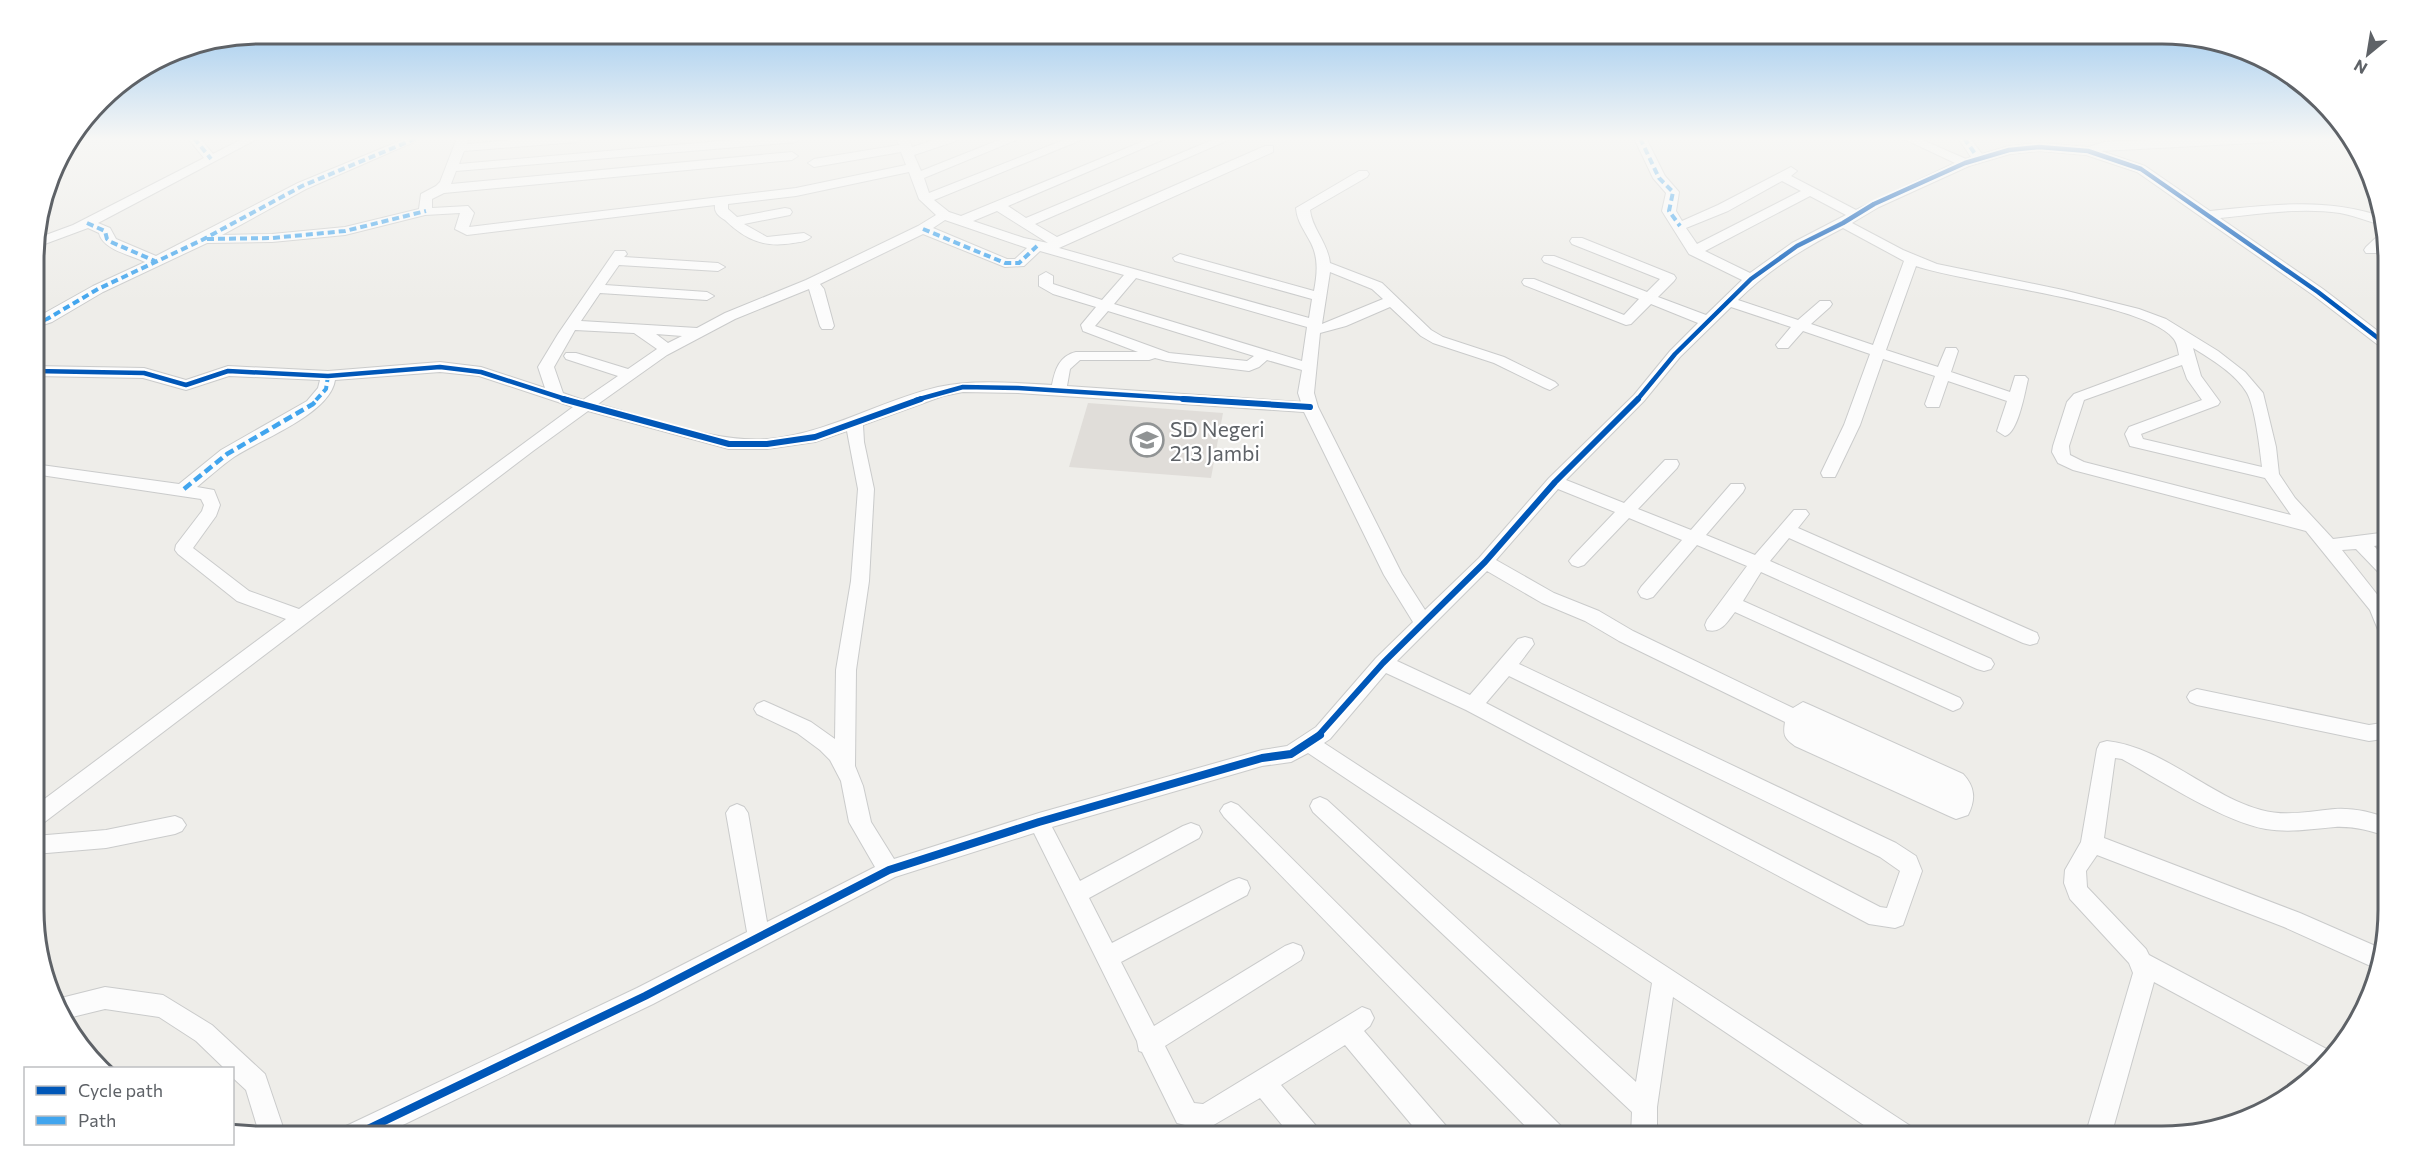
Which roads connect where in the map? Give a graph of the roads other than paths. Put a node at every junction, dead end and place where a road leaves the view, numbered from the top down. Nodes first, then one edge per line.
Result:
1 (146, 193) edge
2 (290, 193) edge
3 (434, 193) edge
4 (791, 193) edge
5 (922, 193) edge
6 (941, 193) edge
7 (1030, 193) edge
8 (1097, 193) edge
9 (1170, 193) edge
10 (1330, 193) edge
11 (1673, 193) edge
12 (1808, 193) edge
13 (1810, 193) edge
14 (1899, 193) edge
15 (2176, 193) edge
16 (1749, 194) joint
17 (925, 199) junction
18 (722, 200) junction
19 (998, 206) junction
20 (1778, 208) junction
21 (426, 212) junction
22 (785, 212) dead end
23 (944, 215) junction
24 (1856, 215) junction
25 (2210, 215) junction
26 (2374, 218) edge
27 (961, 221) junction
28 (734, 222) junction
29 (87, 223) junction
30 (1025, 223) junction
31 (1843, 223) junction
32 (1680, 226) junction
33 (923, 229) junction
34 (804, 237) dead end
35 (44, 240) edge
36 (202, 240) junction
37 (1577, 241) dead end
38 (2378, 244) edge
39 (1048, 246) junction
40 (2371, 250) dead end
41 (1694, 251) junction
42 (1180, 258) dead end
43 (1549, 259) dead end
44 (1911, 260) junction
45 (155, 261) junction
46 (1323, 265) junction
47 (718, 267) dead end
48 (1133, 273) junction
49 (1230, 273) junction
50 (1046, 276) dead end
51 (1751, 279) junction
52 (1529, 282) dead end
53 (811, 283) junction
54 (596, 289) junction
55 (707, 296) dead end
56 (1211, 296) junction
57 (1320, 297) junction
58 (1648, 298) junction
59 (1393, 300) junction
60 (1728, 301) junction
61 (1825, 304) dead end
62 (1105, 305) junction
63 (44, 320) edge
64 (1707, 321) junction
65 (572, 325) junction
66 (1801, 325) junction
67 (827, 326) dead end
68 (1316, 327) junction
69 (638, 329) junction
70 (700, 332) junction
71 (2178, 334) junction
72 (2378, 338) edge
73 (1784, 345) dead end
74 (668, 349) junction
75 (1952, 351) dead end
76 (1879, 352) junction
77 (1265, 354) junction
78 (571, 356) dead end
79 (1167, 357) junction
80 (2186, 358) junction
81 (1307, 367) junction
82 (44, 371) edge
83 (630, 375) junction
84 (1943, 375) junction
85 (328, 376) junction
86 (2020, 379) dead end
87 (1550, 385) dead end
88 (1059, 391) junction
89 (556, 396) junction
90 (2015, 401) junction
91 (1934, 404) dead end
92 (586, 405) junction
93 (1310, 408) junction
94 (855, 422) junction
95 (2005, 431) dead end
96 (1671, 464) dead end
97 (44, 470) edge
98 (1829, 473) dead end
99 (2271, 474) junction
100 (1555, 482) junction
101 (1737, 488) dead end
102 (183, 489) junction
103 (1626, 510) junction
104 (1800, 514) dead end
105 (2310, 526) junction
106 (1786, 530) junction
107 (1693, 537) junction
108 (2378, 539) edge
109 (2360, 542) junction
110 (2329, 546) junction
111 (1578, 561) dead end
112 (2378, 561) edge
113 (1485, 562) junction
114 (1758, 563) junction
115 (1647, 592) dead end
116 (1731, 603) junction
117 (2378, 607) edge
118 (301, 617) junction
119 (1424, 622) junction
120 (1714, 625) dead end
121 (2030, 638) dead end
122 (1525, 644) dead end
123 (1383, 663) junction
124 (1984, 664) dead end
125 (1506, 666) junction
126 (2197, 697) dead end
127 (1953, 703) dead end
128 (1473, 705) junction
129 (764, 709) dead end
130 (1796, 718) junction
131 (2378, 732) edge
132 (1309, 743) junction
133 (845, 766) junction
134 (1320, 806) dead end
135 (44, 811) edge
136 (1231, 811) dead end
137 (737, 813) dead end
138 (1039, 822) junction
139 (2378, 824) edge
140 (175, 825) dead end
141 (1191, 832) dead end
142 (2092, 843) junction
143 (44, 844) edge
144 (889, 870) junction
145 (1239, 888) dead end
146 (1074, 895) junction
147 (759, 939) junction
148 (1293, 952) dead end
149 (2373, 956) edge
150 (1107, 958) junction
151 (2142, 963) junction
152 (1664, 978) junction
153 (67, 1007) edge
154 (1148, 1043) junction
155 (2319, 1058) edge
156 (1263, 1083) junction
157 (1645, 1107) junction
158 (270, 1126) edge
159 (374, 1126) edge
160 (1300, 1126) edge
161 (1431, 1126) edge
162 (1543, 1126) edge
163 (1644, 1126) edge
164 (1888, 1126) edge
165 (2100, 1126) edge

1 - 29 street
2 - 36 street
3 - 21 street
4 - 18 street
5 - 17 street
6 - 17 street
7 - 19 street
8 - 30 street
9 - 39 street
10 - 46 street
11 - 32 street
12 - 20 street
13 - 24 street
14 - 24 street
15 - 25 street
16 - 20 street
16 - 32 street
17 - 23 street
18 - 21 street
18 - 28 street
19 - 27 street
19 - 30 street
20 - 41 street
21 - 36 street
22 - 28 street
23 - 27 street
23 - 33 street
24 - 31 street
25 - 26 street
25 - 72 street
27 - 39 street
28 - 34 street
29 - 35 street
29 - 45 street
30 - 39 street
31 - 44 street
31 - 51 street
32 - 41 street
33 - 39 street
33 - 53 street
36 - 45 street
37 - 58 street
38 - 40 street
39 - 48 street
41 - 51 street
42 - 49 street
43 - 58 street
44 - 71 street
44 - 76 street
45 - 63 street
46 - 57 street
46 - 59 street
47 - 54 street
48 - 56 street
48 - 62 street
49 - 56 street
49 - 57 street
50 - 62 street
51 - 60 street
52 - 58 street
53 - 67 street
53 - 70 street
54 - 55 street
54 - 65 street
56 - 68 street
57 - 68 street
58 - 64 street
59 - 68 street
59 - 87 street
60 - 64 street
60 - 66 street
61 - 66 street
62 - 77 street
62 - 79 street
64 - 100 street
65 - 69 street
65 - 89 street
66 - 73 street
66 - 76 street
68 - 81 street
69 - 70 street
69 - 74 street
70 - 74 street
71 - 80 street
71 - 99 street
74 - 83 street
75 - 84 street
76 - 84 street
76 - 98 street
77 - 79 street
77 - 81 street
78 - 83 street
79 - 88 street
80 - 99 street
80 - 105 street
81 - 93 street
82 - 85 street
83 - 92 street
84 - 90 street
84 - 91 street
85 - 89 street
85 - 102 street
86 - 90 street
88 - 93 street
88 - 94 street
89 - 92 street
90 - 95 street
92 - 94 street
92 - 118 street
93 - 119 street
94 - 133 street
96 - 103 street
97 - 102 street
99 - 105 street
100 - 103 street
100 - 113 street
101 - 107 street
102 - 118 street
103 - 107 street
103 - 111 street
104 - 106 street
105 - 110 street
106 - 114 street
106 - 121 street
107 - 114 street
107 - 115 street
108 - 109 street
109 - 110 street
109 - 112 street
110 - 117 street
113 - 119 street
113 - 130 street
114 - 116 street
114 - 124 street
116 - 120 street
116 - 127 street
118 - 135 street
119 - 123 street
122 - 125 street
123 - 128 street
123 - 132 street
125 - 128 street
125 - 128 street
126 - 131 street
129 - 133 street
130 - 130 street
132 - 138 street
132 - 152 street
133 - 144 street
134 - 157 street
136 - 162 street
137 - 147 street
138 - 144 street
138 - 146 street
139 - 142 street
140 - 143 street
141 - 146 street
142 - 149 street
142 - 151 street
144 - 147 street
145 - 150 street
146 - 150 street
147 - 159 street
148 - 154 street
150 - 154 street
151 - 155 street
151 - 165 street
152 - 157 street
152 - 164 street
153 - 158 street
154 - 156 street
156 - 160 street
156 - 161 street
157 - 163 street

